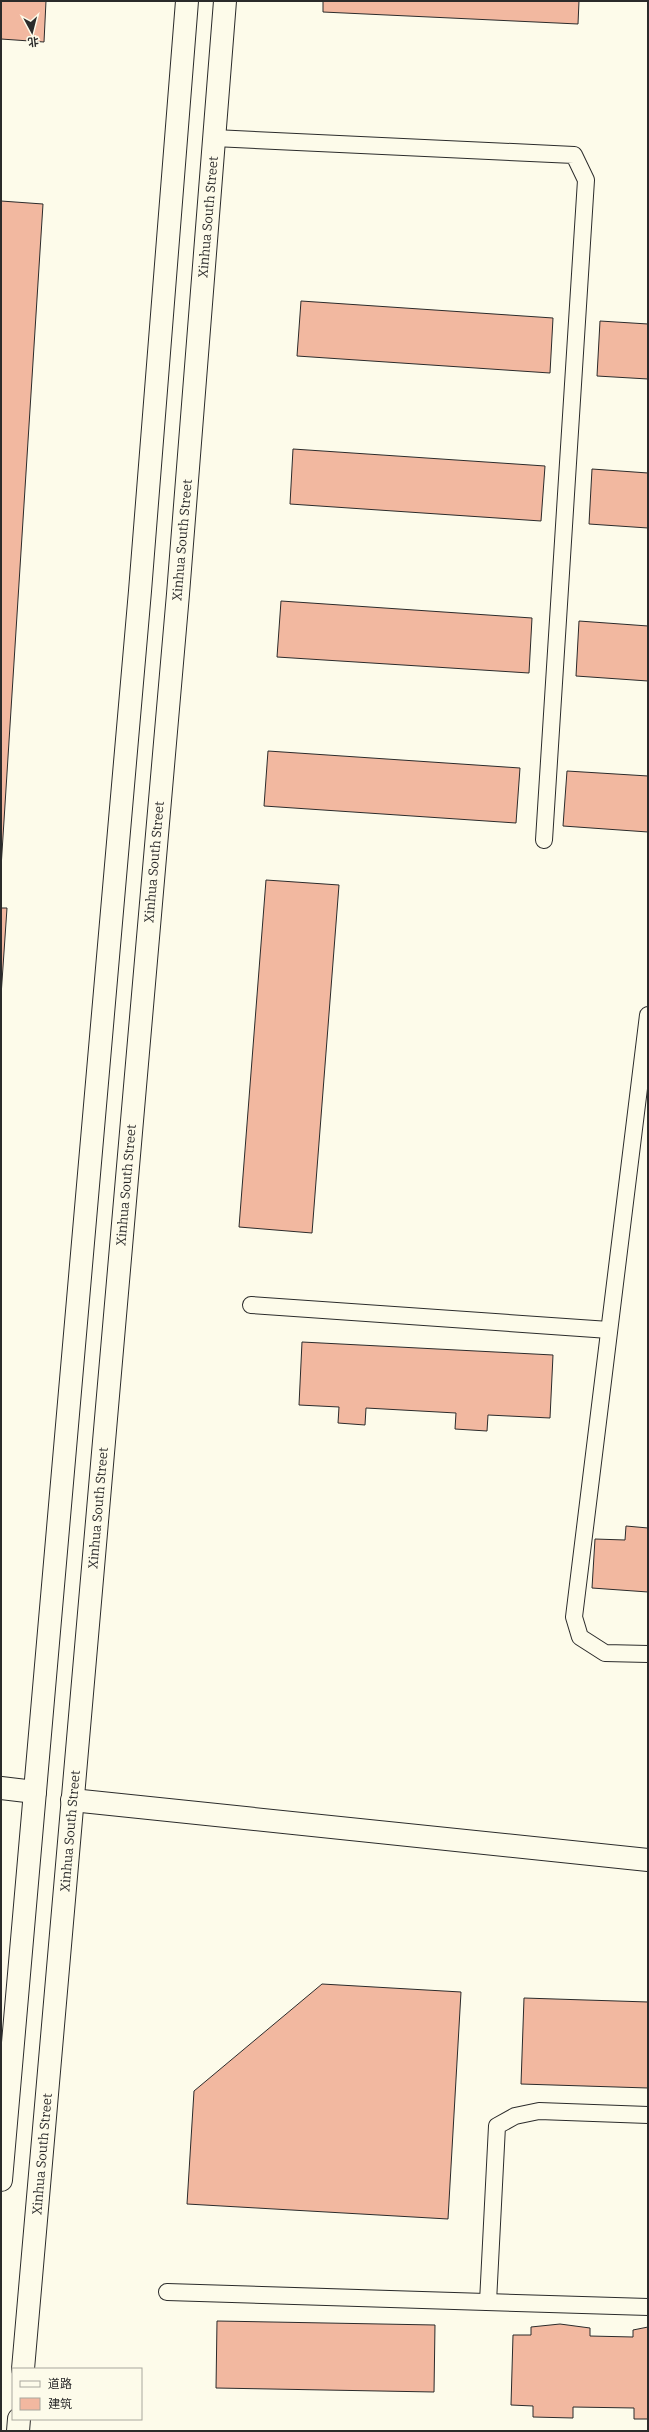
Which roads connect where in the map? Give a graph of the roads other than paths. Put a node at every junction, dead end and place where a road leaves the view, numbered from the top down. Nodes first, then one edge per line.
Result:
1 (187, 1) edge
2 (225, 1) edge
3 (214, 138) junction
4 (544, 840) dead end
5 (648, 1014) edge
6 (251, 1305) dead end
7 (609, 1330) junction
8 (648, 1654) edge
9 (1, 1788) edge
10 (35, 1792) junction
11 (72, 1800) junction
12 (648, 1860) edge
13 (648, 2115) edge
14 (1, 2180) edge
15 (167, 2292) dead end
16 (488, 2302) junction
17 (648, 2306) edge
18 (23, 2368) edge
19 (19, 2420) edge
20 (18, 2431) edge

1 - 10 main road
2 - 3 main road, Xinhua South Street
3 - 4 lane
3 - 11 main road, Xinhua South Street
5 - 7 lane
6 - 7 lane
7 - 8 lane
9 - 10 main road
10 - 14 main road
11 - 12 main road
11 - 18 main road, Xinhua South Street
13 - 16 lane
15 - 16 lane
16 - 17 lane
19 - 20 main road

